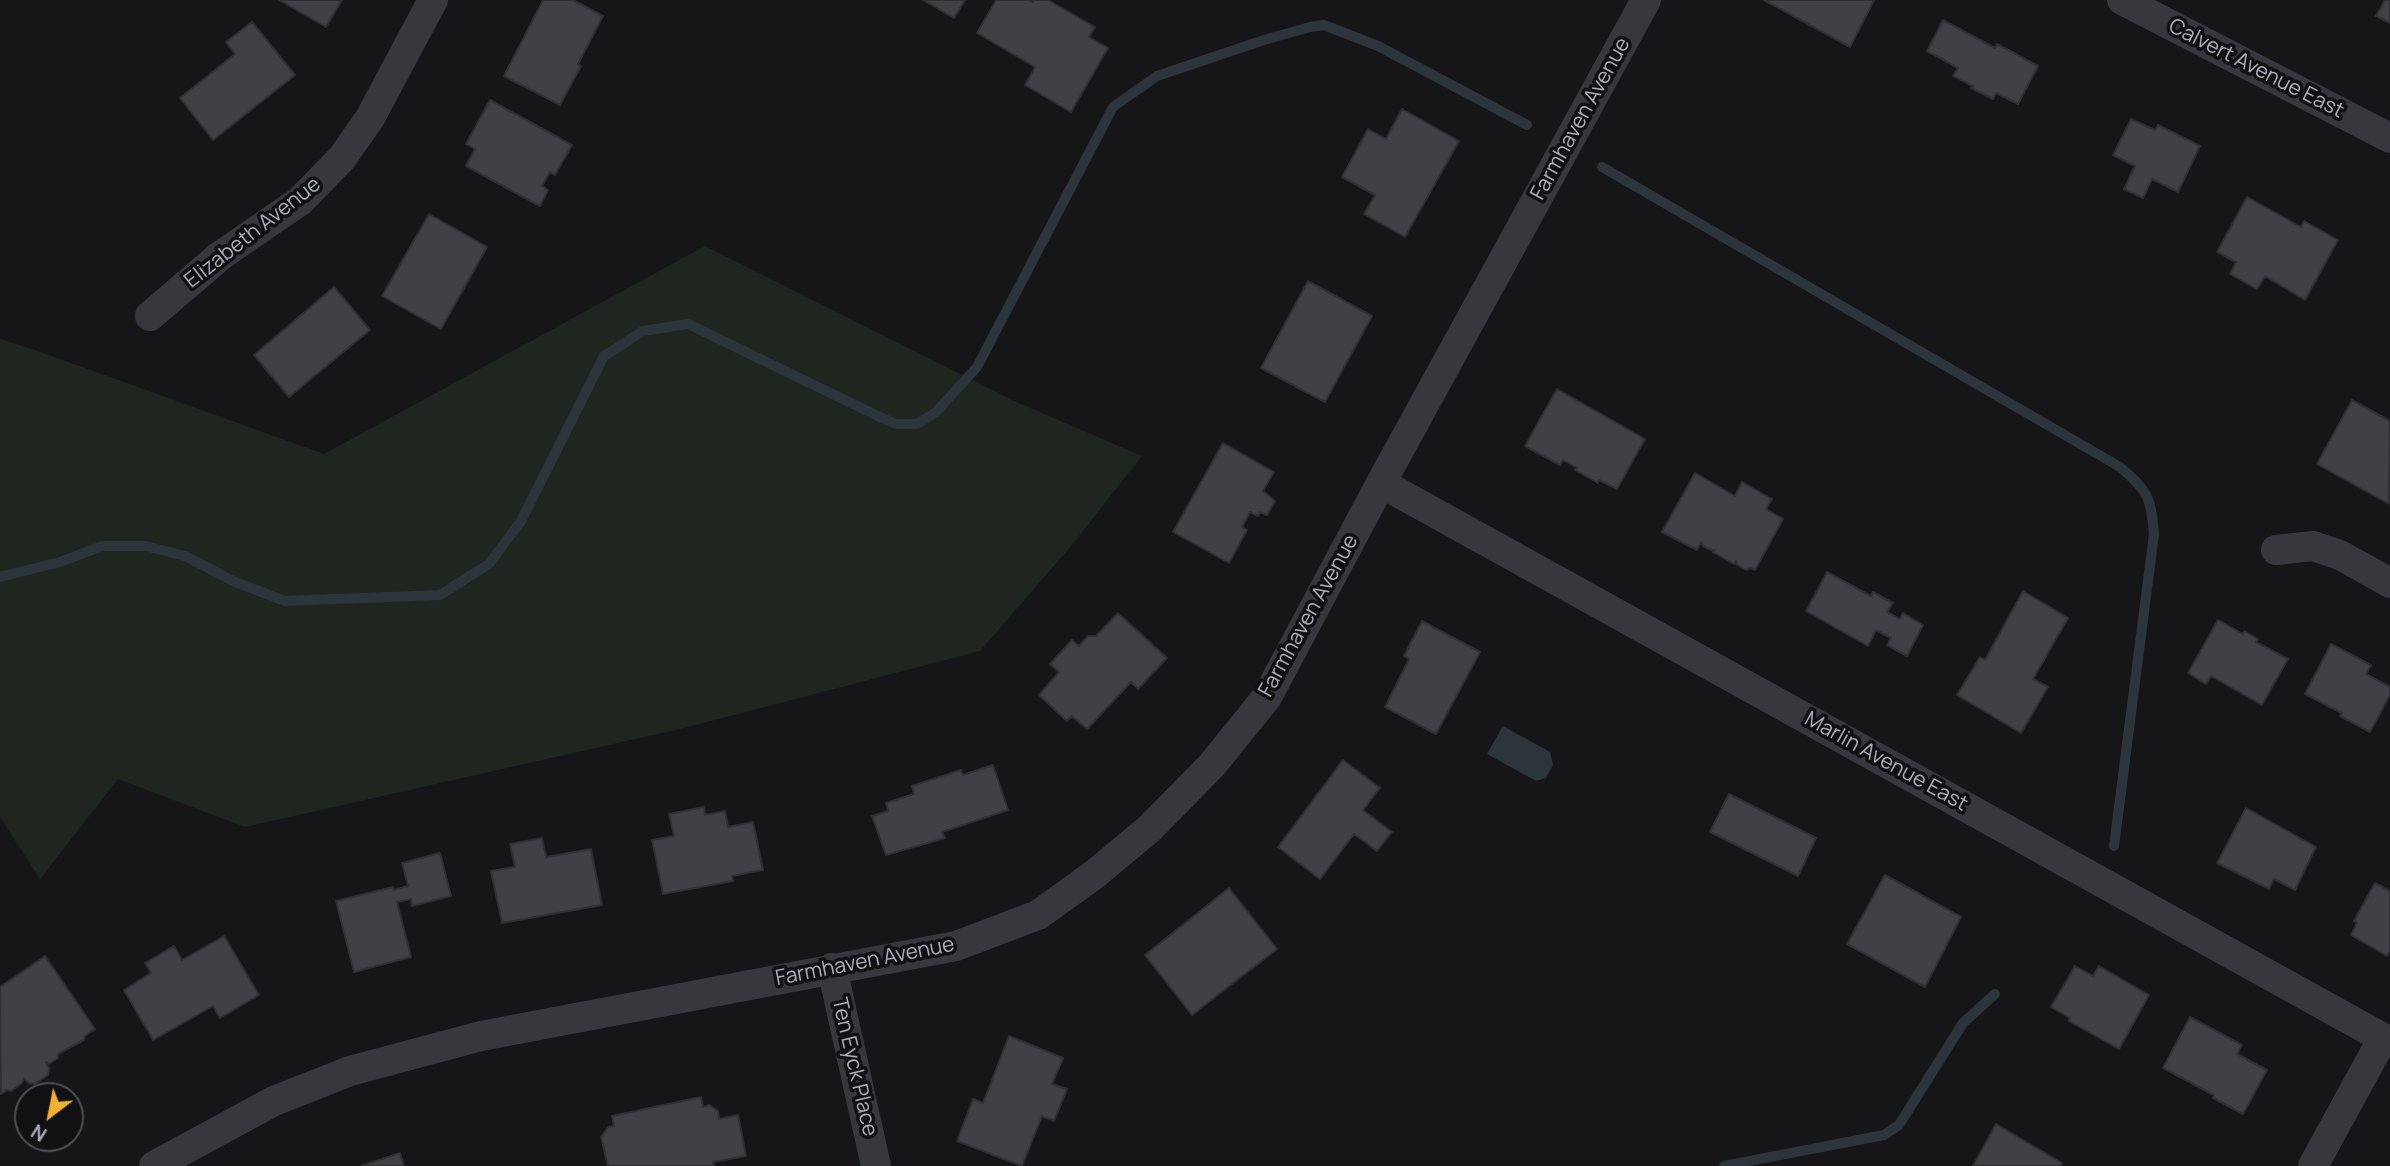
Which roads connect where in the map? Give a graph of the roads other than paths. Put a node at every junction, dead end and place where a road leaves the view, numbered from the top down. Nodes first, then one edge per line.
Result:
1 (433, 0) edge
2 (1646, 0) edge
3 (2122, 0) edge
4 (2390, 138) edge
5 (150, 316) dead end
6 (1381, 483) junction
7 (2276, 550) dead end
8 (2390, 583) edge
9 (832, 968) junction
10 (2386, 1040) edge
11 (154, 1166) edge
12 (876, 1166) edge
13 (2312, 1166) edge

1 - 5 street, Elizabeth Avenue
2 - 6 street, Farmhaven Avenue
3 - 4 street, Calvert Avenue East
6 - 9 street, Farmhaven Avenue
6 - 10 street, Marlin Avenue East
7 - 8 street
9 - 11 street, Farmhaven Avenue
9 - 12 street, Ten Eyck Place
10 - 13 street

